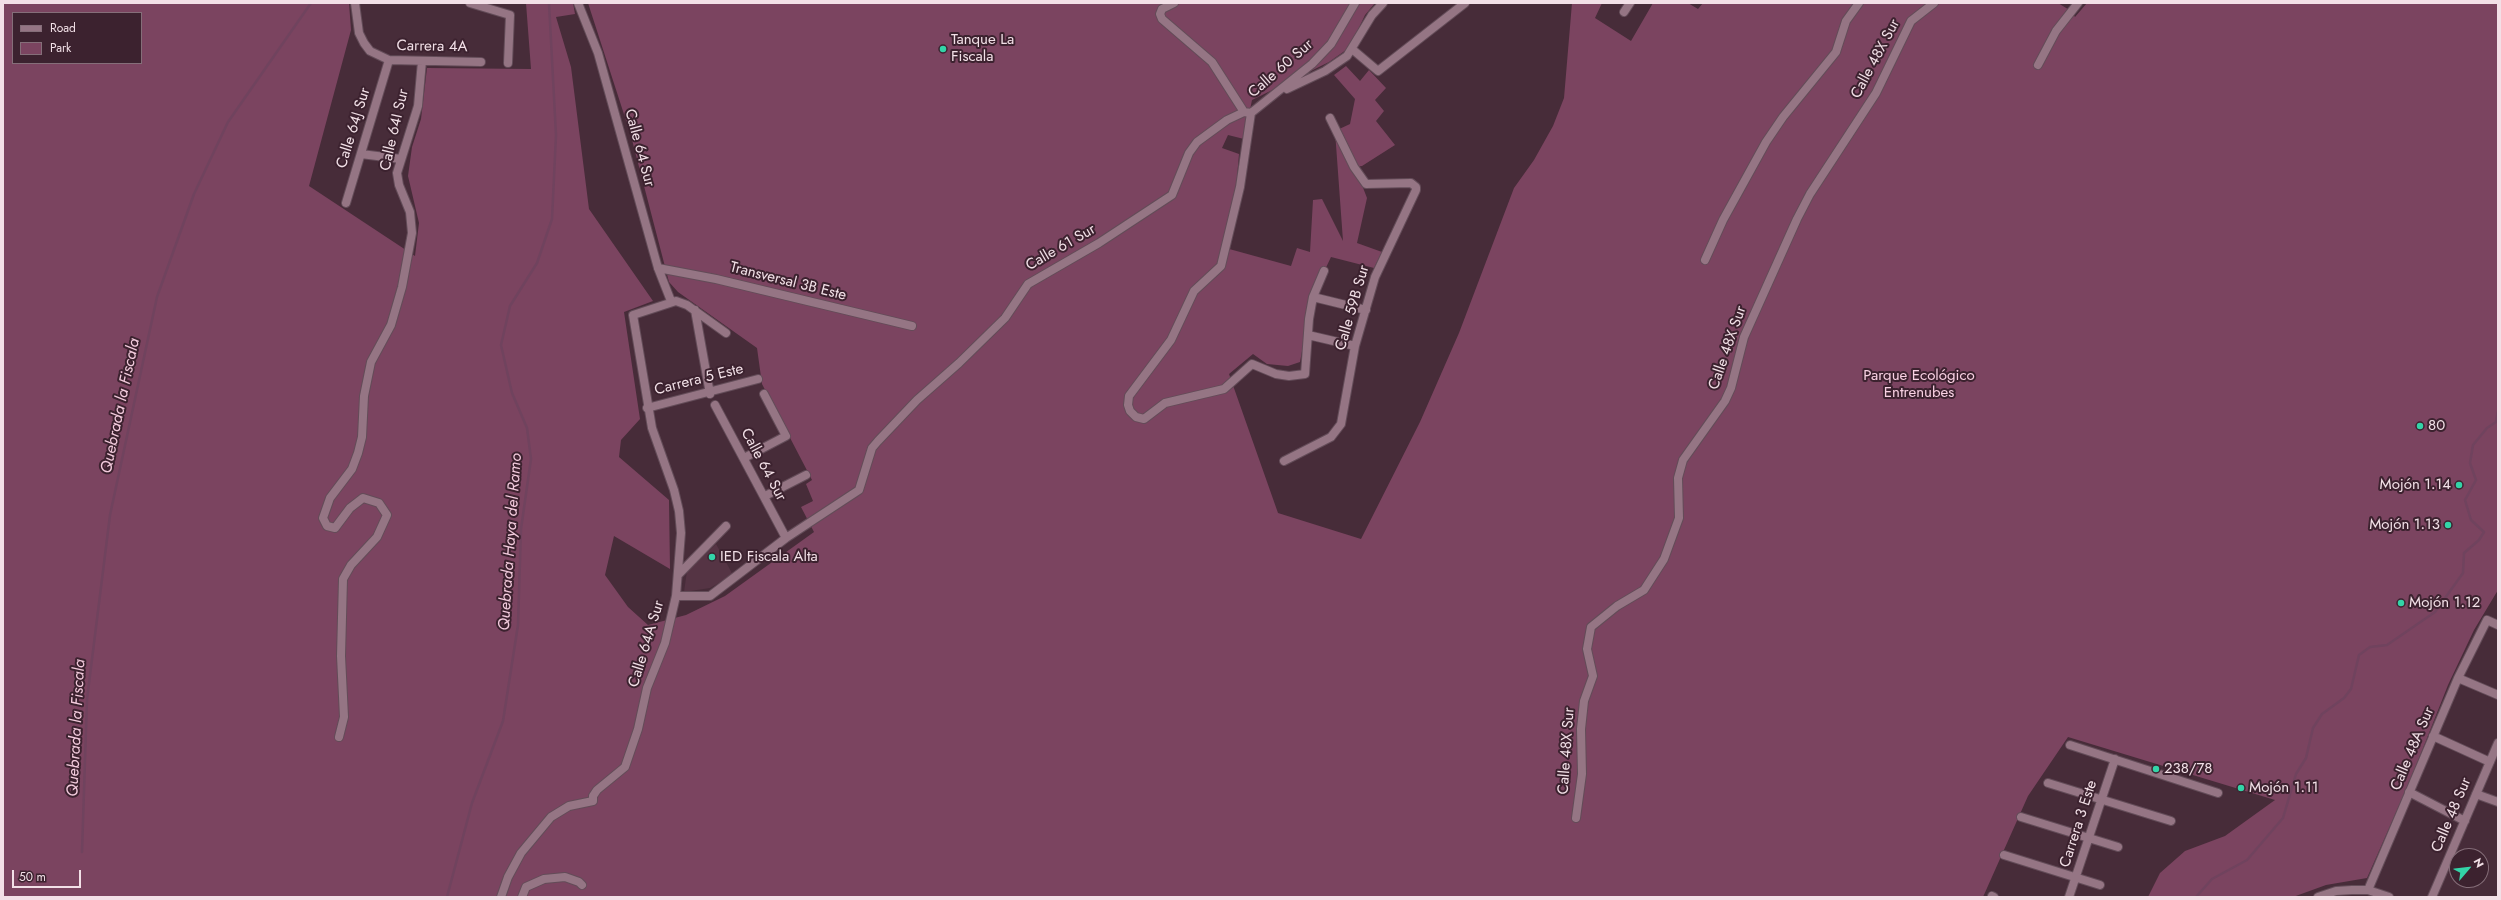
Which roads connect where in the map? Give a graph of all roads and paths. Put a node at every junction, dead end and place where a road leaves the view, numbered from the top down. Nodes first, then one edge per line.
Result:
1 (355, 3) edge
2 (470, 3) edge
3 (578, 3) edge
4 (1174, 3) edge
5 (1355, 3) edge
6 (1383, 3) edge
7 (1465, 3) edge
8 (1630, 3) edge
9 (1859, 3) edge
10 (1934, 3) edge
11 (2078, 3) edge
12 (1624, 12) dead end
13 (1352, 50) junction
14 (389, 60) junction
15 (422, 61) junction
16 (481, 62) dead end
17 (508, 63) dead end
18 (2038, 65) dead end
19 (1275, 94) junction
20 (1248, 113) junction
21 (1330, 118) dead end
22 (361, 154) junction
23 (401, 159) junction
24 (346, 203) dead end
25 (1705, 260) dead end
26 (658, 268) junction
27 (1324, 271) dead end
28 (1313, 297) junction
29 (671, 302) junction
30 (695, 310) junction
31 (1366, 310) junction
32 (912, 326) dead end
33 (726, 333) dead end
34 (1308, 335) junction
35 (1355, 346) junction
36 (758, 380) dead end
37 (710, 394) junction
38 (764, 394) dead end
39 (716, 404) dead end
40 (647, 408) junction
41 (744, 458) junction
42 (1284, 461) dead end
43 (806, 475) dead end
44 (764, 496) junction
45 (726, 526) dead end
46 (786, 538) junction
47 (678, 575) junction
48 (676, 596) junction
49 (2498, 625) edge
50 (2458, 678) junction
51 (2498, 695) edge
52 (2433, 736) junction
53 (339, 737) dead end
54 (2498, 743) edge
55 (2070, 745) dead end
56 (2115, 759) junction
57 (2490, 762) junction
58 (2048, 783) dead end
59 (2409, 792) junction
60 (2218, 793) dead end
61 (2476, 794) junction
62 (2102, 800) junction
63 (2498, 802) edge
64 (2022, 817) dead end
65 (1576, 818) dead end
66 (2171, 821) dead end
67 (2465, 821) junction
68 (2089, 838) junction
69 (2118, 847) dead end
70 (2004, 855) dead end
71 (2076, 877) junction
72 (582, 885) dead end
73 (2100, 885) dead end
74 (2368, 890) junction
75 (501, 897) edge
76 (522, 897) edge
77 (2070, 897) edge
78 (2318, 897) edge
79 (2389, 897) edge
80 (2432, 897) edge

1 - 14 street, Carrera 4A
2 - 17 street
3 - 26 street, Calle 64 Sur
4 - 20 street
5 - 19 street, Calle 60 Sur
6 - 13 street
7 - 13 street
8 - 12 street
9 - 25 street
10 - 65 street, Calle 48X Sur
11 - 18 street
13 - 19 street
14 - 15 street, Carrera 4A
14 - 22 street, Calle 64J Sur
15 - 16 street, Carrera 4A
15 - 23 street, Calle 64I Sur
19 - 20 street, Calle 60 Sur
20 - 34 street, Calle 60 Sur
20 - 46 street, Calle 61 Sur
21 - 31 street, Calle 59B Sur
22 - 23 street
22 - 24 street, Calle 64J Sur
23 - 53 street, Calle 64I Sur
26 - 29 street, Calle 64 Sur
26 - 32 street, Transversal 3B Este
27 - 28 street
28 - 31 street
28 - 34 street
29 - 30 street
29 - 40 street, Calle 64A Sur
30 - 33 street
30 - 37 street
31 - 35 street, Calle 59B Sur
34 - 35 street
35 - 42 street, Calle 59B Sur
36 - 37 street, Carrera 5 Este
37 - 40 street, Carrera 5 Este
38 - 41 street
39 - 41 street, Calle 64 Sur
40 - 47 street, Calle 64A Sur
41 - 44 street, Calle 64 Sur
43 - 44 street
44 - 46 street, Calle 64 Sur
45 - 47 street
46 - 48 street
47 - 48 street, Calle 64A Sur
48 - 75 street, Calle 64A Sur
49 - 50 street, Calle 48A Sur
50 - 51 street
50 - 52 street, Calle 48A Sur
52 - 57 street
52 - 59 street, Calle 48A Sur
54 - 57 street, Calle 48 Sur
55 - 56 street
56 - 60 street
56 - 62 street, Carrera 3 Este
57 - 61 street, Calle 48 Sur
58 - 62 street
59 - 67 street
59 - 74 street, Calle 48A Sur
61 - 63 street
61 - 67 street, Calle 48 Sur
62 - 66 street
62 - 68 street, Carrera 3 Este
64 - 68 street
67 - 80 street, Calle 48 Sur
68 - 69 street
68 - 71 street, Carrera 3 Este
70 - 71 street
71 - 73 street
71 - 77 street, Carrera 3 Este
72 - 76 street
74 - 78 street
74 - 79 street

